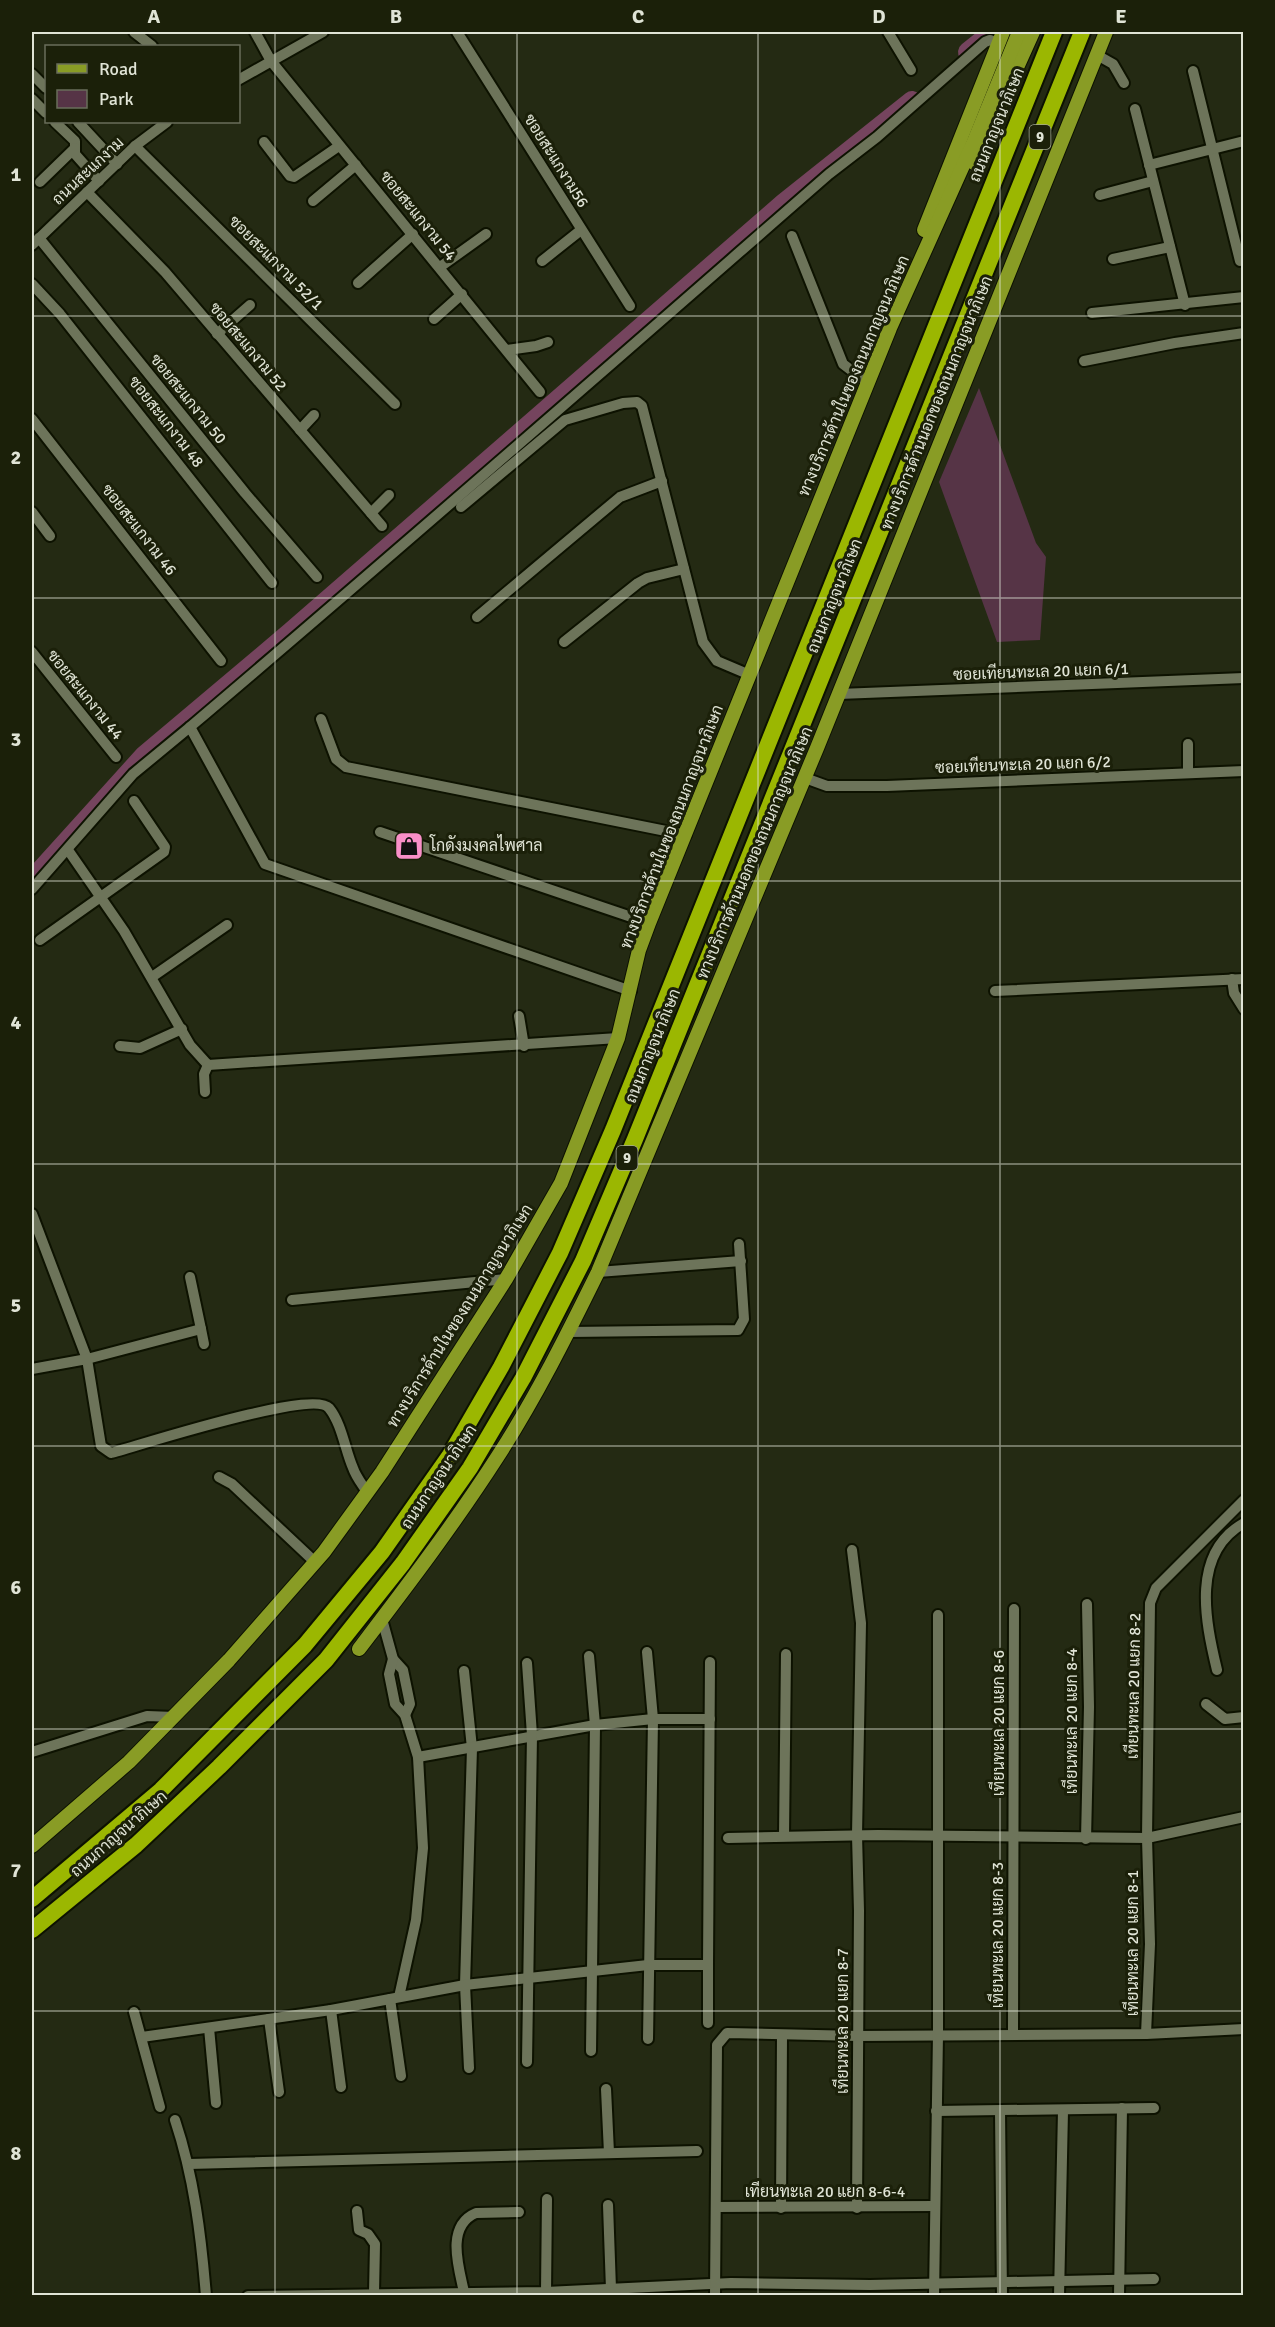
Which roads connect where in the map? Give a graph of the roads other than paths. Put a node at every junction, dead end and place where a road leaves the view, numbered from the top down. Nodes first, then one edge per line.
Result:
1 (134, 32) edge
2 (255, 32) edge
3 (323, 32) edge
4 (457, 32) edge
5 (888, 32) edge
6 (1019, 32) edge
7 (1033, 32) edge
8 (1054, 32) edge
9 (1082, 32) edge
10 (1106, 32) edge
11 (1000, 37) edge
12 (151, 45) edge
13 (1097, 55) junction
14 (271, 61) junction
15 (911, 70) dead end
16 (1193, 71) dead end
17 (32, 74) edge
18 (240, 79) edge
19 (1124, 83) dead end
20 (45, 87) edge
21 (32, 99) edge
22 (1135, 109) dead end
23 (45, 112) edge
24 (56, 123) edge
25 (79, 123) edge
26 (166, 123) edge
27 (1244, 141) edge
28 (264, 142) dead end
29 (135, 146) junction
30 (339, 146) junction
31 (75, 148) junction
32 (1213, 148) junction
33 (117, 164) junction
34 (356, 165) junction
35 (1149, 165) junction
36 (99, 181) junction
37 (1152, 181) junction
38 (40, 182) dead end
39 (87, 192) junction
40 (1100, 195) dead end
41 (313, 201) dead end
42 (581, 230) junction
43 (413, 234) junction
44 (486, 234) dead end
45 (792, 236) dead end
46 (35, 241) edge
47 (1170, 246) junction
48 (1113, 259) dead end
49 (542, 261) dead end
50 (1240, 261) dead end
51 (440, 267) junction
52 (358, 283) dead end
53 (32, 284) edge
54 (462, 294) junction
55 (1244, 297) edge
56 (250, 305) dead end
57 (1185, 305) junction
58 (630, 306) dead end
59 (1092, 313) dead end
60 (434, 319) dead end
61 (890, 328) junction
62 (1244, 333) edge
63 (217, 334) junction
64 (549, 342) dead end
65 (507, 350) junction
66 (1084, 361) dead end
67 (867, 383) junction
68 (540, 392) dead end
69 (394, 404) dead end
70 (314, 415) dead end
71 (32, 419) edge
72 (300, 430) junction
73 (662, 481) junction
74 (389, 495) dead end
75 (461, 507) dead end
76 (32, 512) edge
77 (371, 513) junction
78 (382, 526) dead end
79 (51, 536) dead end
80 (684, 569) junction
81 (317, 577) dead end
82 (272, 583) dead end
83 (477, 618) dead end
84 (564, 642) dead end
85 (32, 652) edge
86 (221, 661) dead end
87 (750, 675) junction
88 (1244, 678) edge
89 (839, 694) junction
90 (321, 719) dead end
91 (190, 727) junction
92 (1188, 744) dead end
93 (116, 757) dead end
94 (1244, 771) edge
95 (1188, 773) junction
96 (805, 777) junction
97 (134, 801) dead end
98 (380, 832) dead end
99 (686, 835) junction
100 (68, 850) junction
101 (32, 889) edge
102 (101, 896) junction
103 (649, 923) junction
104 (227, 925) dead end
105 (40, 940) dead end
106 (152, 977) junction
107 (1244, 979) edge
108 (1232, 980) junction
109 (631, 991) junction
110 (995, 991) dead end
111 (1244, 1009) edge
112 (519, 1016) dead end
113 (182, 1029) junction
114 (618, 1038) junction
115 (120, 1046) dead end
116 (524, 1046) junction
117 (208, 1065) junction
118 (205, 1092) dead end
119 (32, 1214) edge
120 (739, 1244) dead end
121 (741, 1261) junction
122 (598, 1272) junction
123 (190, 1277) dead end
124 (506, 1280) junction
125 (292, 1300) dead end
126 (201, 1329) junction
127 (568, 1332) junction
128 (204, 1344) dead end
129 (87, 1359) junction
130 (32, 1369) edge
131 (219, 1477) dead end
132 (367, 1492) junction
133 (1244, 1500) edge
134 (1244, 1522) edge
135 (852, 1550) dead end
136 (315, 1562) junction
137 (1087, 1604) dead end
138 (1014, 1609) dead end
139 (938, 1615) dead end
140 (382, 1619) junction
141 (359, 1649) dead end
142 (647, 1652) dead end
143 (786, 1654) dead end
144 (589, 1656) dead end
145 (710, 1662) dead end
146 (527, 1663) dead end
147 (1217, 1670) dead end
148 (464, 1671) dead end
149 (1206, 1704) dead end
150 (174, 1717) junction
151 (1244, 1717) edge
152 (653, 1719) junction
153 (710, 1719) junction
154 (595, 1725) junction
155 (532, 1735) junction
156 (472, 1748) junction
157 (32, 1752) edge
158 (418, 1757) junction
159 (1244, 1817) edge
160 (857, 1835) junction
161 (784, 1836) junction
162 (938, 1836) junction
163 (1014, 1836) junction
164 (728, 1838) dead end
165 (1147, 1838) junction
166 (1086, 1839) junction
167 (32, 1846) edge
168 (32, 1899) edge
169 (32, 1930) edge
170 (648, 1965) junction
171 (708, 1965) junction
172 (591, 1971) junction
173 (530, 1978) junction
174 (465, 1985) junction
175 (394, 1998) junction
176 (331, 2010) junction
177 (134, 2012) dead end
178 (268, 2019) junction
179 (708, 2023) dead end
180 (209, 2028) junction
181 (1244, 2029) edge
182 (1012, 2033) junction
183 (938, 2034) junction
184 (1146, 2034) junction
185 (782, 2035) junction
186 (859, 2036) junction
187 (142, 2037) junction
188 (648, 2039) dead end
189 (591, 2051) dead end
190 (527, 2062) dead end
191 (469, 2068) dead end
192 (401, 2076) dead end
193 (340, 2087) dead end
194 (606, 2089) dead end
195 (279, 2092) dead end
196 (216, 2103) dead end
197 (160, 2108) dead end
198 (1122, 2108) junction
199 (1154, 2108) dead end
200 (936, 2111) junction
201 (1000, 2111) junction
202 (1062, 2111) junction
203 (175, 2120) dead end
204 (698, 2151) dead end
205 (609, 2153) junction
206 (189, 2164) junction
207 (546, 2199) dead end
208 (608, 2205) dead end
209 (935, 2206) junction
210 (716, 2207) junction
211 (781, 2208) junction
212 (857, 2208) junction
213 (357, 2211) dead end
214 (519, 2212) dead end
215 (1119, 2280) junction
216 (1155, 2280) dead end
217 (1059, 2281) junction
218 (1002, 2282) junction
219 (934, 2283) junction
220 (782, 2284) junction
221 (611, 2289) junction
222 (715, 2290) edge
223 (858, 2290) edge
224 (464, 2292) junction
225 (546, 2292) junction
226 (374, 2293) junction
227 (206, 2295) edge
228 (248, 2295) edge
229 (782, 2295) edge
230 (934, 2295) edge
231 (1002, 2295) edge
232 (1059, 2295) edge
233 (1119, 2295) edge

1 - 12 street
2 - 14 street, ซอยสะแกงาม 54
3 - 14 street
4 - 42 street, ซอยสะแกงาม56
5 - 15 street
6 - 61 main road, ทางบริการด้านในของถนนกาญจนาภิเษก
7 - 61 main road
8 - 168 highway, ถนนกาญจนาภิเษก / 9
9 - 169 highway, ถนนกาญจนาภิเษก / 9
10 - 13 main road, ทางบริการด้านนอกของถนนกาญจนาภิเษก
11 - 61 main road
11 - 91 street
13 - 19 street
13 - 89 main road, ทางบริการด้านนอกของถนนกาญจนาภิเษก
14 - 18 street
14 - 30 street, ซอยสะแกงาม 54
16 - 32 street
17 - 20 street
21 - 23 street
22 - 35 street
24 - 31 street
25 - 33 street
26 - 29 street, ถนนสะแกงาม
27 - 32 street
28 - 30 street
29 - 33 street, ถนนสะแกงาม
29 - 69 street, ซอยสะแกงาม 52/1
30 - 34 street, ซอยสะแกงาม 54
31 - 36 street
31 - 38 street
32 - 35 street
32 - 50 street
33 - 36 street, ถนนสะแกงาม
34 - 41 street
34 - 43 street, ซอยสะแกงาม 54
35 - 37 street
36 - 39 street, ถนนสะแกงาม
37 - 40 street
37 - 47 street
39 - 46 street, ถนนสะแกงาม
39 - 63 street, ซอยสะแกงาม 52
42 - 49 street
42 - 58 street, ซอยสะแกงาม56
43 - 51 street, ซอยสะแกงาม 54
43 - 52 street
44 - 51 street
45 - 67 street
46 - 81 street, ซอยสะแกงาม 50
47 - 48 street
47 - 57 street
51 - 54 street, ซอยสะแกงาม 54
53 - 82 street, ซอยสะแกงาม 48
54 - 60 street
54 - 65 street, ซอยสะแกงาม 54
55 - 57 street
56 - 63 street
57 - 59 street
61 - 67 main road, ทางบริการด้านในของถนนกาญจนาภิเษก
62 - 66 street
63 - 72 street, ซอยสะแกงาม 52
64 - 65 street
65 - 68 street, ซอยสะแกงาม 54
67 - 87 main road, ทางบริการด้านในของถนนกาญจนาภิเษก
70 - 72 street
71 - 86 street, ซอยสะแกงาม 46
72 - 77 street, ซอยสะแกงาม 52
73 - 75 street
73 - 80 street
73 - 83 street
74 - 77 street
76 - 79 street
77 - 78 street, ซอยสะแกงาม 52
80 - 84 street
80 - 87 street
85 - 93 street, ซอยสะแกงาม 44
87 - 99 main road, ทางบริการด้านในของถนนกาญจนาภิเษก
88 - 89 street, ซอยเทียนทะเล 20 แยก 6/1
89 - 96 main road, ทางบริการด้านนอกของถนนกาญจนาภิเษก
90 - 99 street
91 - 100 street
91 - 109 street
92 - 95 street
94 - 95 street, ซอยเทียนทะเล 20 แยก 6/2
95 - 96 street, ซอยเทียนทะเล 20 แยก 6/2
96 - 122 main road, ทางบริการด้านนอกของถนนกาญจนาภิเษก
97 - 102 street
98 - 103 street
99 - 103 main road, ทางบริการด้านในของถนนกาญจนาภิเษก
100 - 101 street
100 - 102 street
102 - 105 street
102 - 106 street
103 - 109 main road, ทางบริการด้านในของถนนกาญจนาภิเษก
104 - 106 street
106 - 113 street
107 - 108 street
108 - 110 street
108 - 111 street
109 - 114 main road, ทางบริการด้านในของถนนกาญจนาภิเษก
112 - 116 street
113 - 115 street
113 - 117 street
114 - 116 street
114 - 124 main road, ทางบริการด้านในของถนนกาญจนาภิเษก
116 - 117 street
117 - 118 street
119 - 129 street
120 - 121 street
121 - 122 street
121 - 127 street
122 - 127 main road, ทางบริการด้านนอกของถนนกาญจนาภิเษก
123 - 126 street
124 - 125 street
124 - 132 main road, ทางบริการด้านในของถนนกาญจนาภิเษก
126 - 128 street
126 - 129 street
127 - 140 main road, ทางบริการด้านนอกของถนนกาญจนาภิเษก
129 - 130 street
129 - 132 street
131 - 136 street
132 - 136 main road, ทางบริการด้านในของถนนกาญจนาภิเษก
133 - 165 street, เทียนทะเล 20 แยก 8-2
134 - 147 street
135 - 160 street, เทียนทะเล 20 แยก 8-7
136 - 150 main road, ทางบริการด้านในของถนนกาญจนาภิเษก
137 - 166 street, เทียนทะเล 20 แยก 8-4
138 - 163 street, เทียนทะเล 20 แยก 8-6
139 - 162 street
140 - 141 main road, ทางบริการด้านนอกของถนนกาญจนาภิเษก
140 - 158 street
142 - 152 street
143 - 161 street
144 - 154 street
145 - 153 street
146 - 155 street
148 - 156 street
149 - 151 street
150 - 157 street
150 - 167 main road, ทางบริการด้านในของถนนกาญจนาภิเษก
152 - 153 street
152 - 154 street
152 - 170 street
153 - 171 street
154 - 155 street
154 - 172 street
155 - 156 street
155 - 173 street
156 - 158 street
156 - 174 street
158 - 175 street
159 - 165 street
160 - 161 street
160 - 162 street
160 - 186 street, เทียนทะเล 20 แยก 8-7
161 - 164 street
162 - 163 street
162 - 183 street
163 - 166 street
163 - 182 street, เทียนทะเล 20 แยก 8-3
165 - 166 street
165 - 184 street, เทียนทะเล 20 แยก 8-1
170 - 171 street
170 - 172 street
170 - 188 street
171 - 179 street
172 - 173 street
172 - 189 street
173 - 174 street
173 - 190 street
174 - 175 street
174 - 191 street
175 - 176 street
175 - 192 street
176 - 178 street
176 - 193 street
177 - 187 street
178 - 180 street
178 - 195 street
180 - 187 street
180 - 196 street
181 - 184 street
182 - 183 street, เทียนทะเล 20 แยก 8-1
182 - 184 street, เทียนทะเล 20 แยก 8-1
183 - 186 street, เทียนทะเล 20 แยก 8-1
183 - 200 street
185 - 186 street, เทียนทะเล 20 แยก 8-1
185 - 210 street, เทียนทะเล 20 แยก 8-1
185 - 211 street
186 - 212 street, เทียนทะเล 20 แยก 8-7
187 - 197 street
194 - 205 street
198 - 199 street
198 - 202 street
198 - 215 street
200 - 201 street
200 - 209 street
201 - 202 street
201 - 218 street
202 - 217 street
203 - 206 street
204 - 205 street
205 - 206 street
206 - 227 street
207 - 225 street
208 - 221 street
209 - 212 street, เทียนทะเล 20 แยก 8-6-4
209 - 219 street
210 - 211 street, เทียนทะเล 20 แยก 8-6-4
210 - 222 street
211 - 212 street, เทียนทะเล 20 แยก 8-6-4
213 - 226 street
214 - 224 street
215 - 216 street
215 - 217 street
215 - 233 street
217 - 218 street
217 - 232 street
218 - 219 street
218 - 231 street
219 - 223 street
219 - 230 street
220 - 222 street
220 - 223 street
220 - 229 street
221 - 222 street
221 - 225 street
224 - 225 street
224 - 226 street
226 - 228 street

